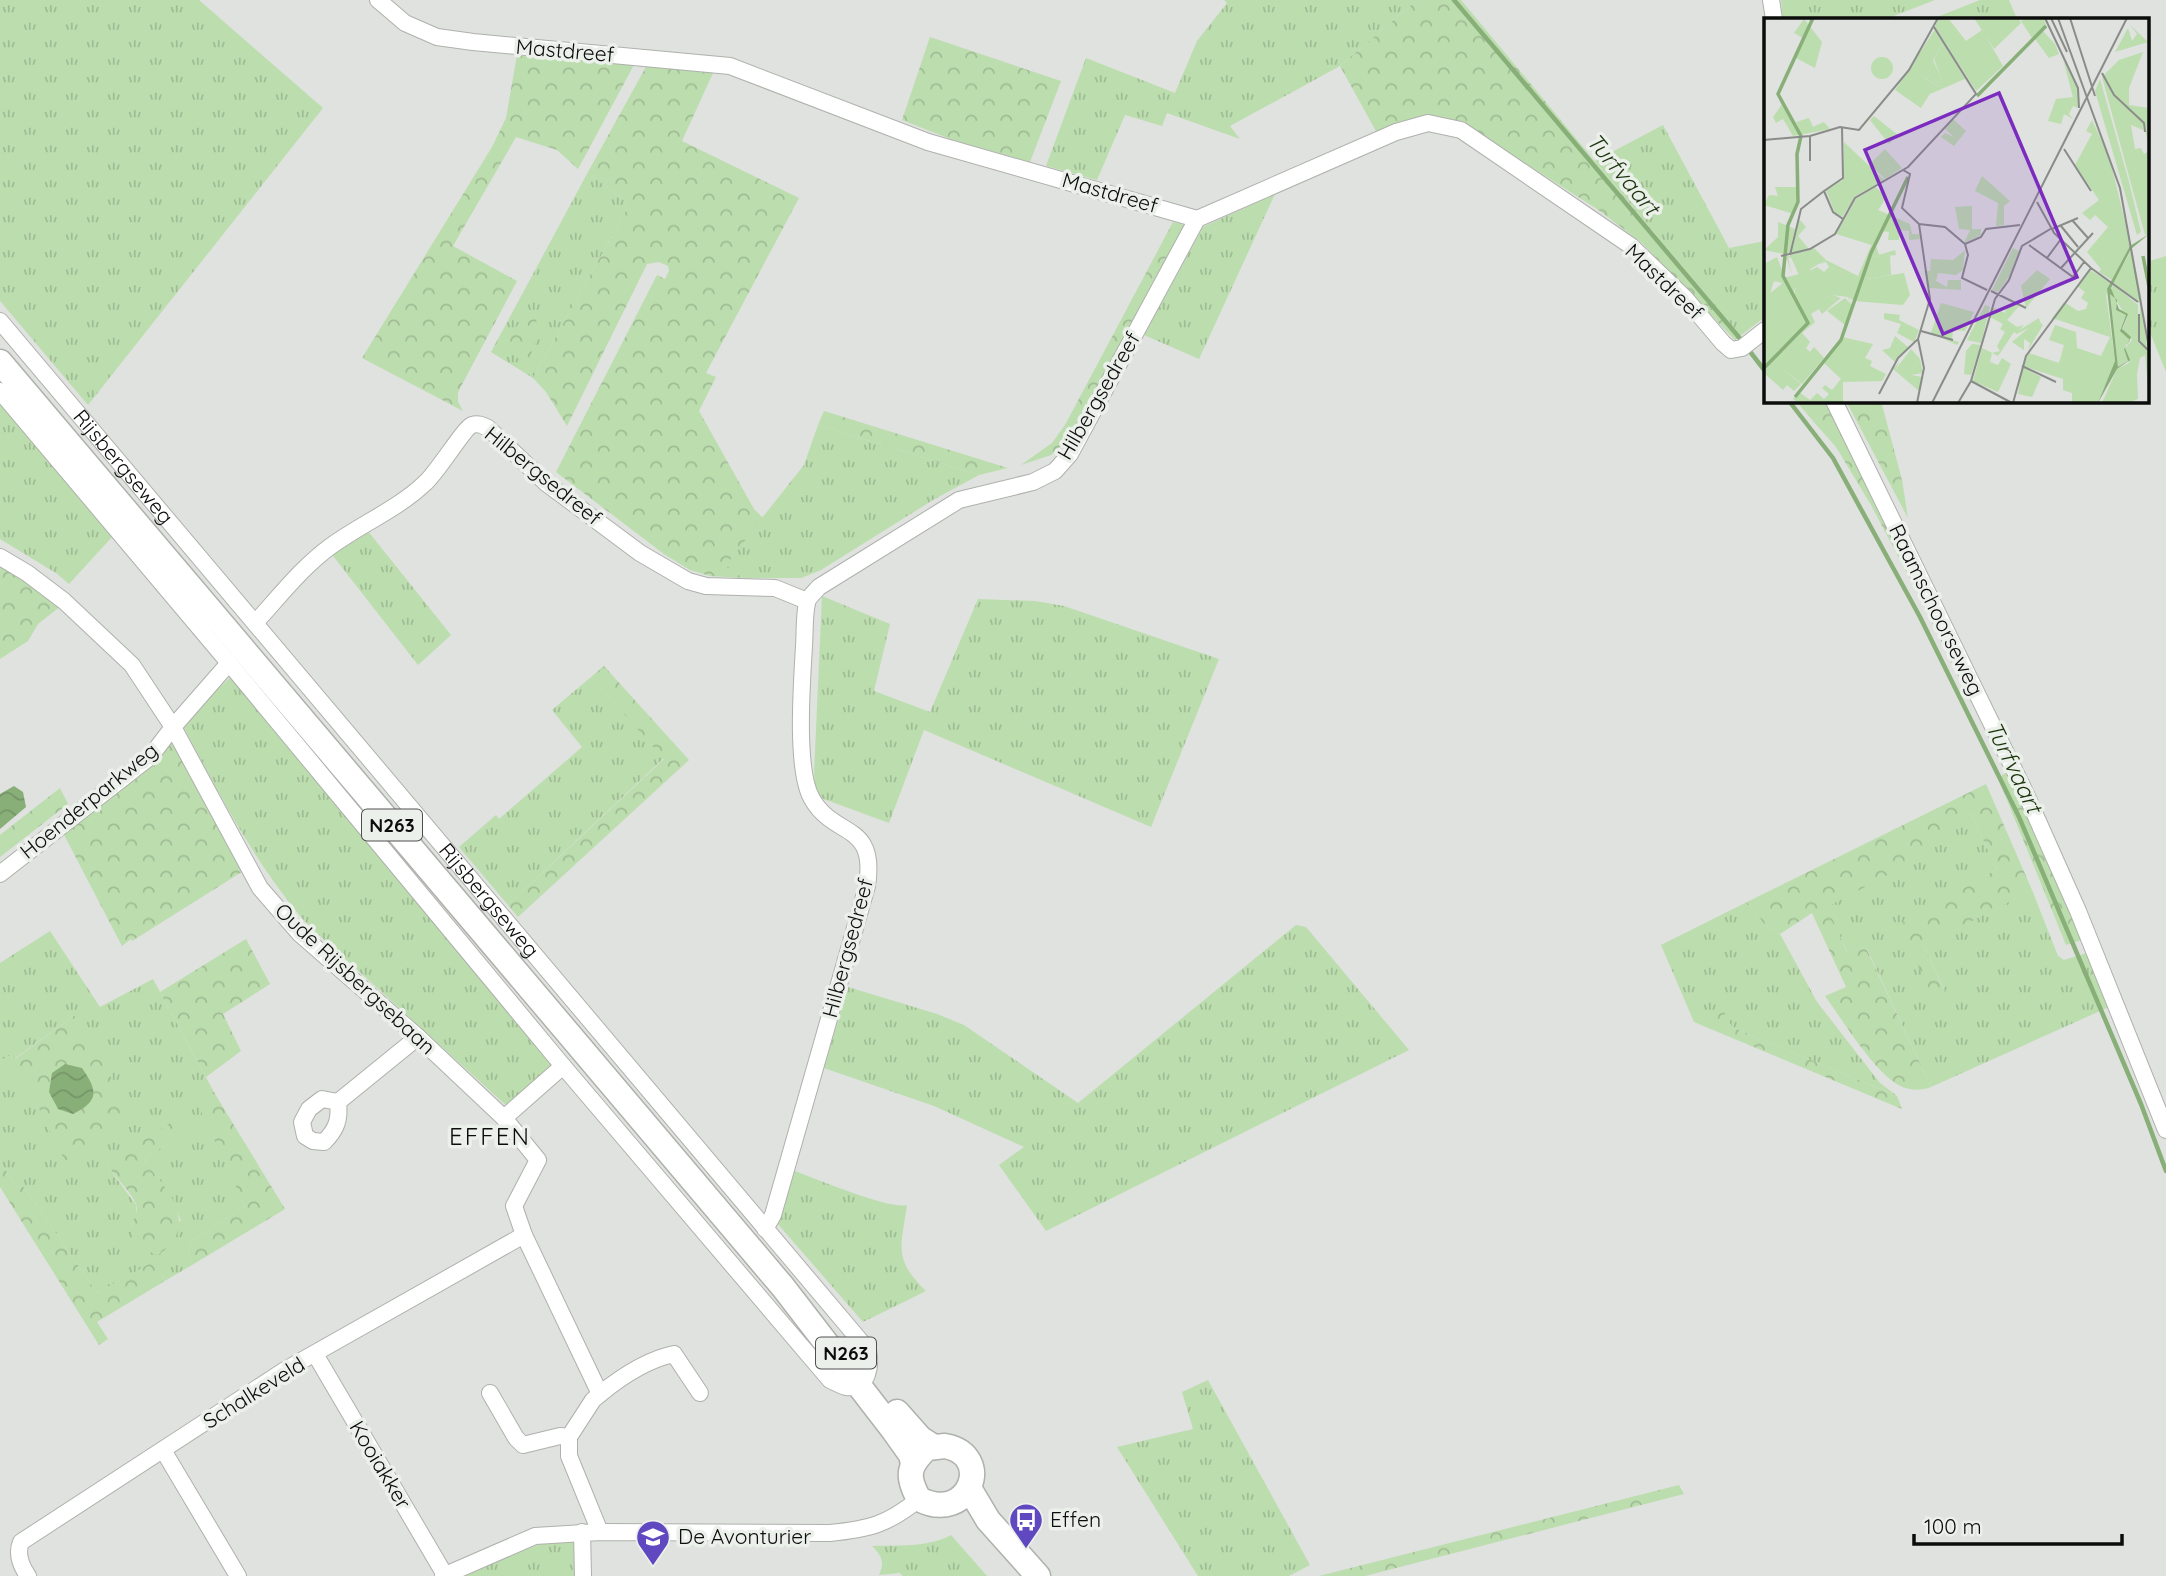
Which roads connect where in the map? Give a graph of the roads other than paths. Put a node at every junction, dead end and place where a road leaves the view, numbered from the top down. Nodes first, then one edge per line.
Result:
1 (378, 0) edge
2 (1771, 0) edge
3 (1774, 18) edge
4 (1197, 219) junction
5 (0, 321) edge
6 (1764, 331) edge
7 (0, 362) edge
8 (0, 391) edge
9 (1834, 402) edge
10 (0, 557) edge
11 (807, 601) junction
12 (255, 623) junction
13 (229, 663) junction
14 (173, 727) junction
15 (0, 874) edge
16 (418, 1037) junction
17 (563, 1066) junction
18 (338, 1102) dead end
19 (504, 1118) junction
20 (2166, 1130) edge
21 (765, 1229) junction
22 (524, 1234) junction
23 (315, 1354) junction
24 (863, 1380) junction
25 (490, 1393) dead end
26 (700, 1393) dead end
27 (600, 1394) junction
28 (569, 1437) junction
29 (934, 1447) junction
30 (163, 1450) junction
31 (913, 1464) junction
32 (960, 1497) junction
33 (919, 1499) junction
34 (582, 1532) junction
35 (600, 1532) junction
36 (28, 1576) edge
37 (237, 1576) edge
38 (444, 1576) edge
39 (583, 1576) edge
40 (1018, 1576) edge
41 (1038, 1576) edge

1 - 4 street, Mastdreef
2 - 3 street
4 - 6 street, Mastdreef
4 - 11 street, Hilbergsedreef
5 - 12 street, Rijsbergseweg
7 - 24 main road, Rijsbergseweg / N263
8 - 13 street
9 - 20 street, Raamschoorseweg
10 - 14 street, Oude Rijsbergsebaan
11 - 12 street, Hilbergsedreef
11 - 21 street, Hilbergsedreef
12 - 21 street, Rijsbergseweg
13 - 14 street, Hoenderparkweg
13 - 17 street
14 - 15 street, Hoenderparkweg
14 - 16 street, Oude Rijsbergsebaan
16 - 18 street
16 - 19 street, Oude Rijsbergsebaan
17 - 19 street
17 - 24 street
19 - 22 street, Oude Rijsbergsebaan
21 - 24 street, Rijsbergseweg
22 - 23 street, Schalkeveld
22 - 27 street, Oude Rijsbergsebaan
23 - 30 street, Schalkeveld
23 - 38 street, Kooiakker
24 - 29 main road, Rijsbergseweg / N263
24 - 31 main road, Rijsbergseweg / N263
25 - 28 street
26 - 27 street
27 - 28 street
28 - 35 street
29 - 31 main road
29 - 32 main road, N263
30 - 36 street, Schalkeveld
30 - 37 street
31 - 33 main road, N263
32 - 33 main road
32 - 40 main road
32 - 41 main road, N263
33 - 35 street
34 - 35 street
34 - 38 street
34 - 39 street

